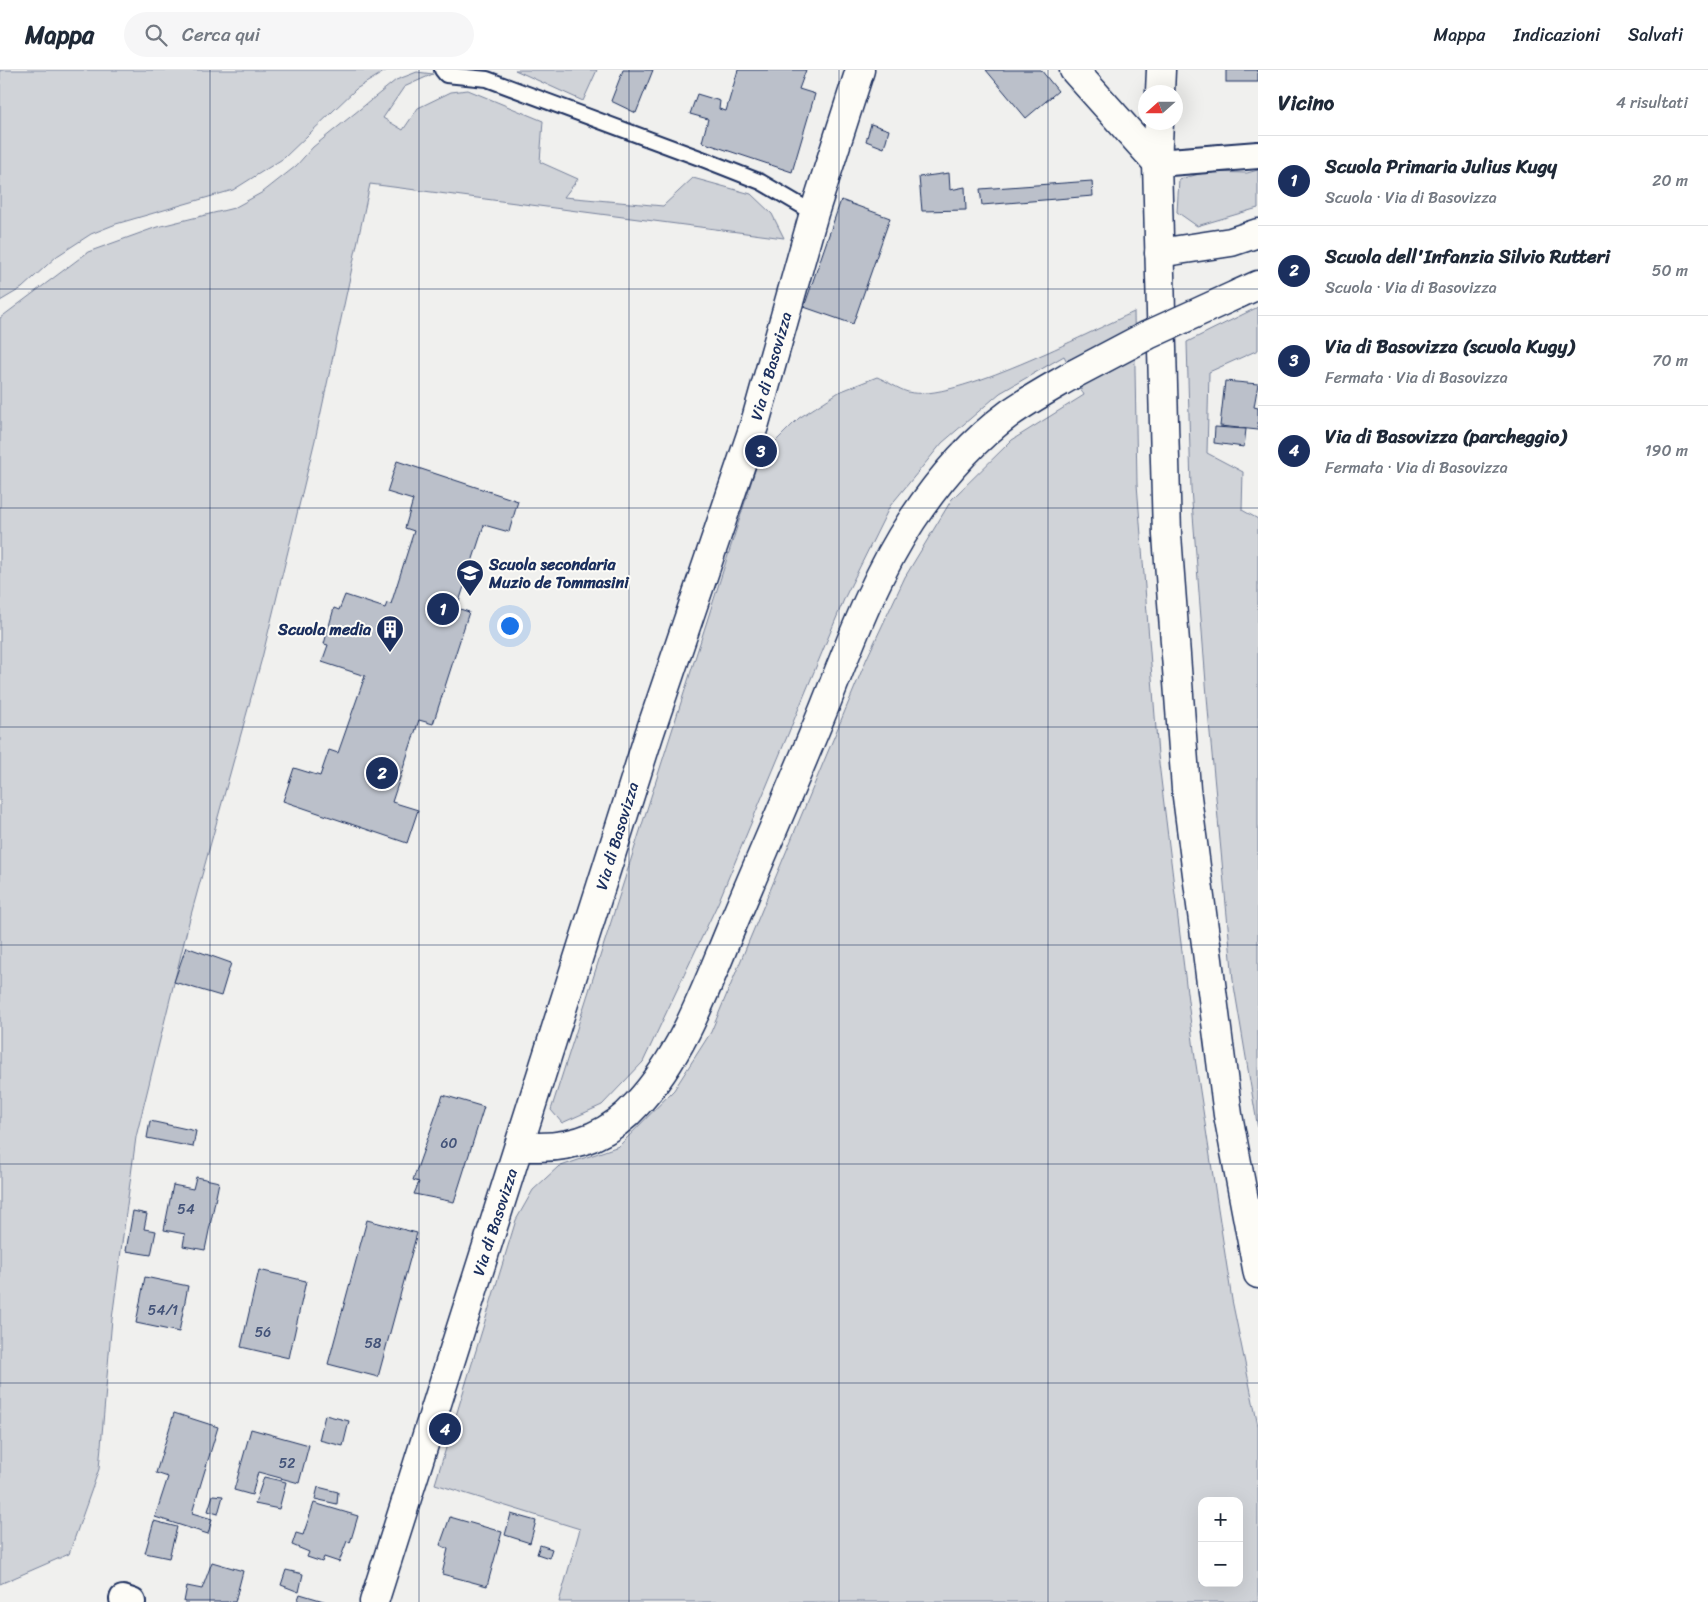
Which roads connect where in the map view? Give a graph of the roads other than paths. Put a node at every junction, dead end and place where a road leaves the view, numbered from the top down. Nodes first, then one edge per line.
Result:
1 (442, 70) edge
2 (860, 70) edge
3 (1074, 70) edge
4 (1160, 70) edge
5 (1160, 85) edge
6 (1158, 130) edge
7 (1258, 156) edge
8 (1157, 164) junction
9 (814, 213) junction
10 (1258, 233) edge
11 (1159, 253) junction
12 (1248, 289) edge
13 (519, 1146) junction
14 (1258, 1274) edge
15 (374, 1602) edge

1 - 9 lane
2 - 9 main road, Via di Basovizza
3 - 8 main road
4 - 5 main road
6 - 8 main road
7 - 8 street
8 - 11 main road
9 - 13 main road, Via di Basovizza
10 - 11 main road
11 - 14 main road
12 - 13 main road, bridge
13 - 15 main road, Via di Basovizza

